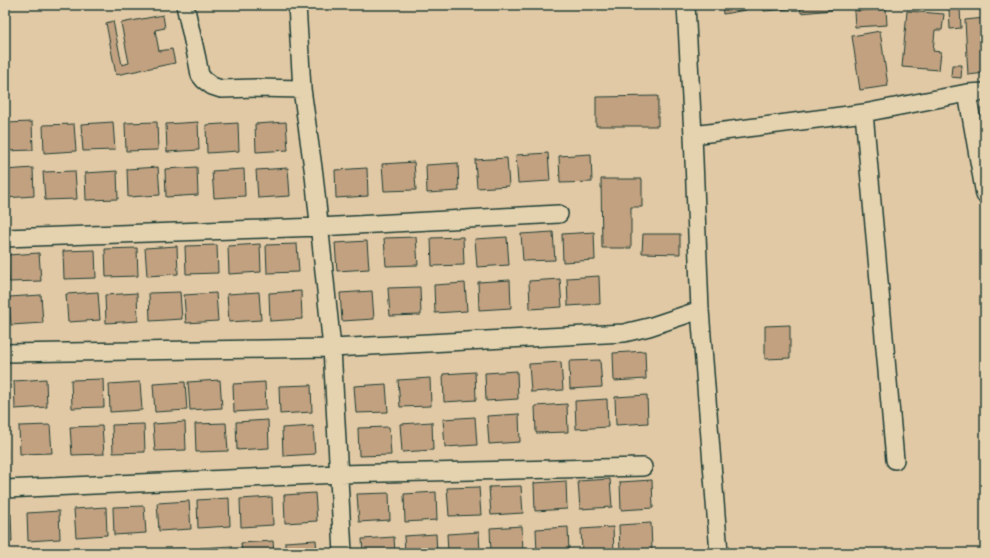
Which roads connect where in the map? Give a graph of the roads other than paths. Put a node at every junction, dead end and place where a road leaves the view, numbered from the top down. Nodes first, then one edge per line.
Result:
1 (185, 5) edge
2 (297, 5) edge
3 (686, 5) edge
4 (302, 90) junction
5 (985, 92) edge
6 (966, 93) junction
7 (864, 113) junction
8 (693, 135) junction
9 (985, 195) edge
10 (559, 214) dead end
11 (319, 227) junction
12 (5, 238) edge
13 (700, 310) junction
14 (332, 348) junction
15 (5, 353) edge
16 (894, 460) dead end
17 (643, 466) dead end
18 (339, 474) junction
19 (5, 488) edge
20 (343, 553) edge
21 (719, 553) edge

1 - 4 street
2 - 4 street
3 - 8 street
4 - 11 street
5 - 6 street
6 - 7 street
6 - 9 street
7 - 8 street
7 - 16 street
8 - 13 street
10 - 11 street
11 - 12 street
11 - 14 street
13 - 14 street
13 - 21 street
14 - 15 street
14 - 18 street
17 - 18 street
18 - 19 street
18 - 20 street

